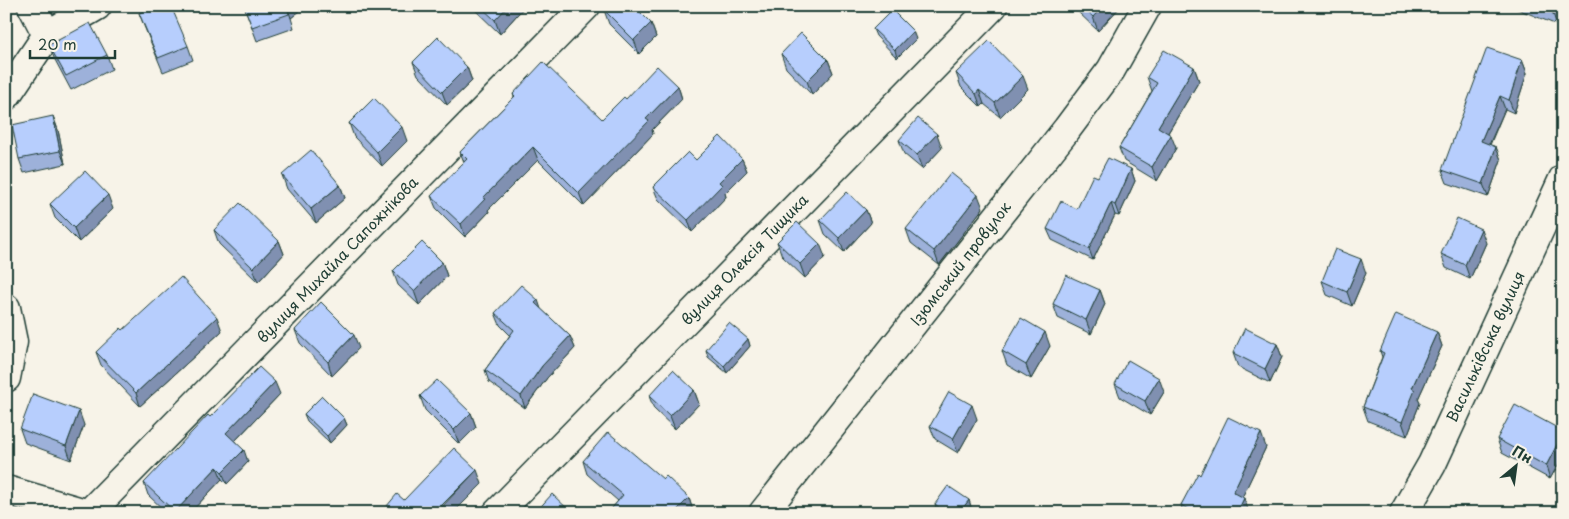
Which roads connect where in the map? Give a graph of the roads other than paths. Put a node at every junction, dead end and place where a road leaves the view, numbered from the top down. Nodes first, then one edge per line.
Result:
1 (32, 6) edge
2 (97, 6) edge
3 (586, 6) edge
4 (994, 6) edge
5 (1147, 6) edge
6 (47, 35) junction
7 (6, 96) edge
8 (1563, 179) edge
9 (6, 308) edge
10 (6, 378) edge
11 (6, 490) edge
12 (85, 513) edge
13 (90, 513) edge
14 (497, 513) edge
15 (763, 513) edge
16 (1404, 513) edge

1 - 6 street
2 - 6 street
3 - 13 street, вулиця Михайла Сапожнікова
4 - 14 street, вулиця Олексія Тищика
5 - 15 street, Ізюмський провулок
6 - 7 street
8 - 16 street, Васильківська вулиця
9 - 10 street
11 - 12 street

